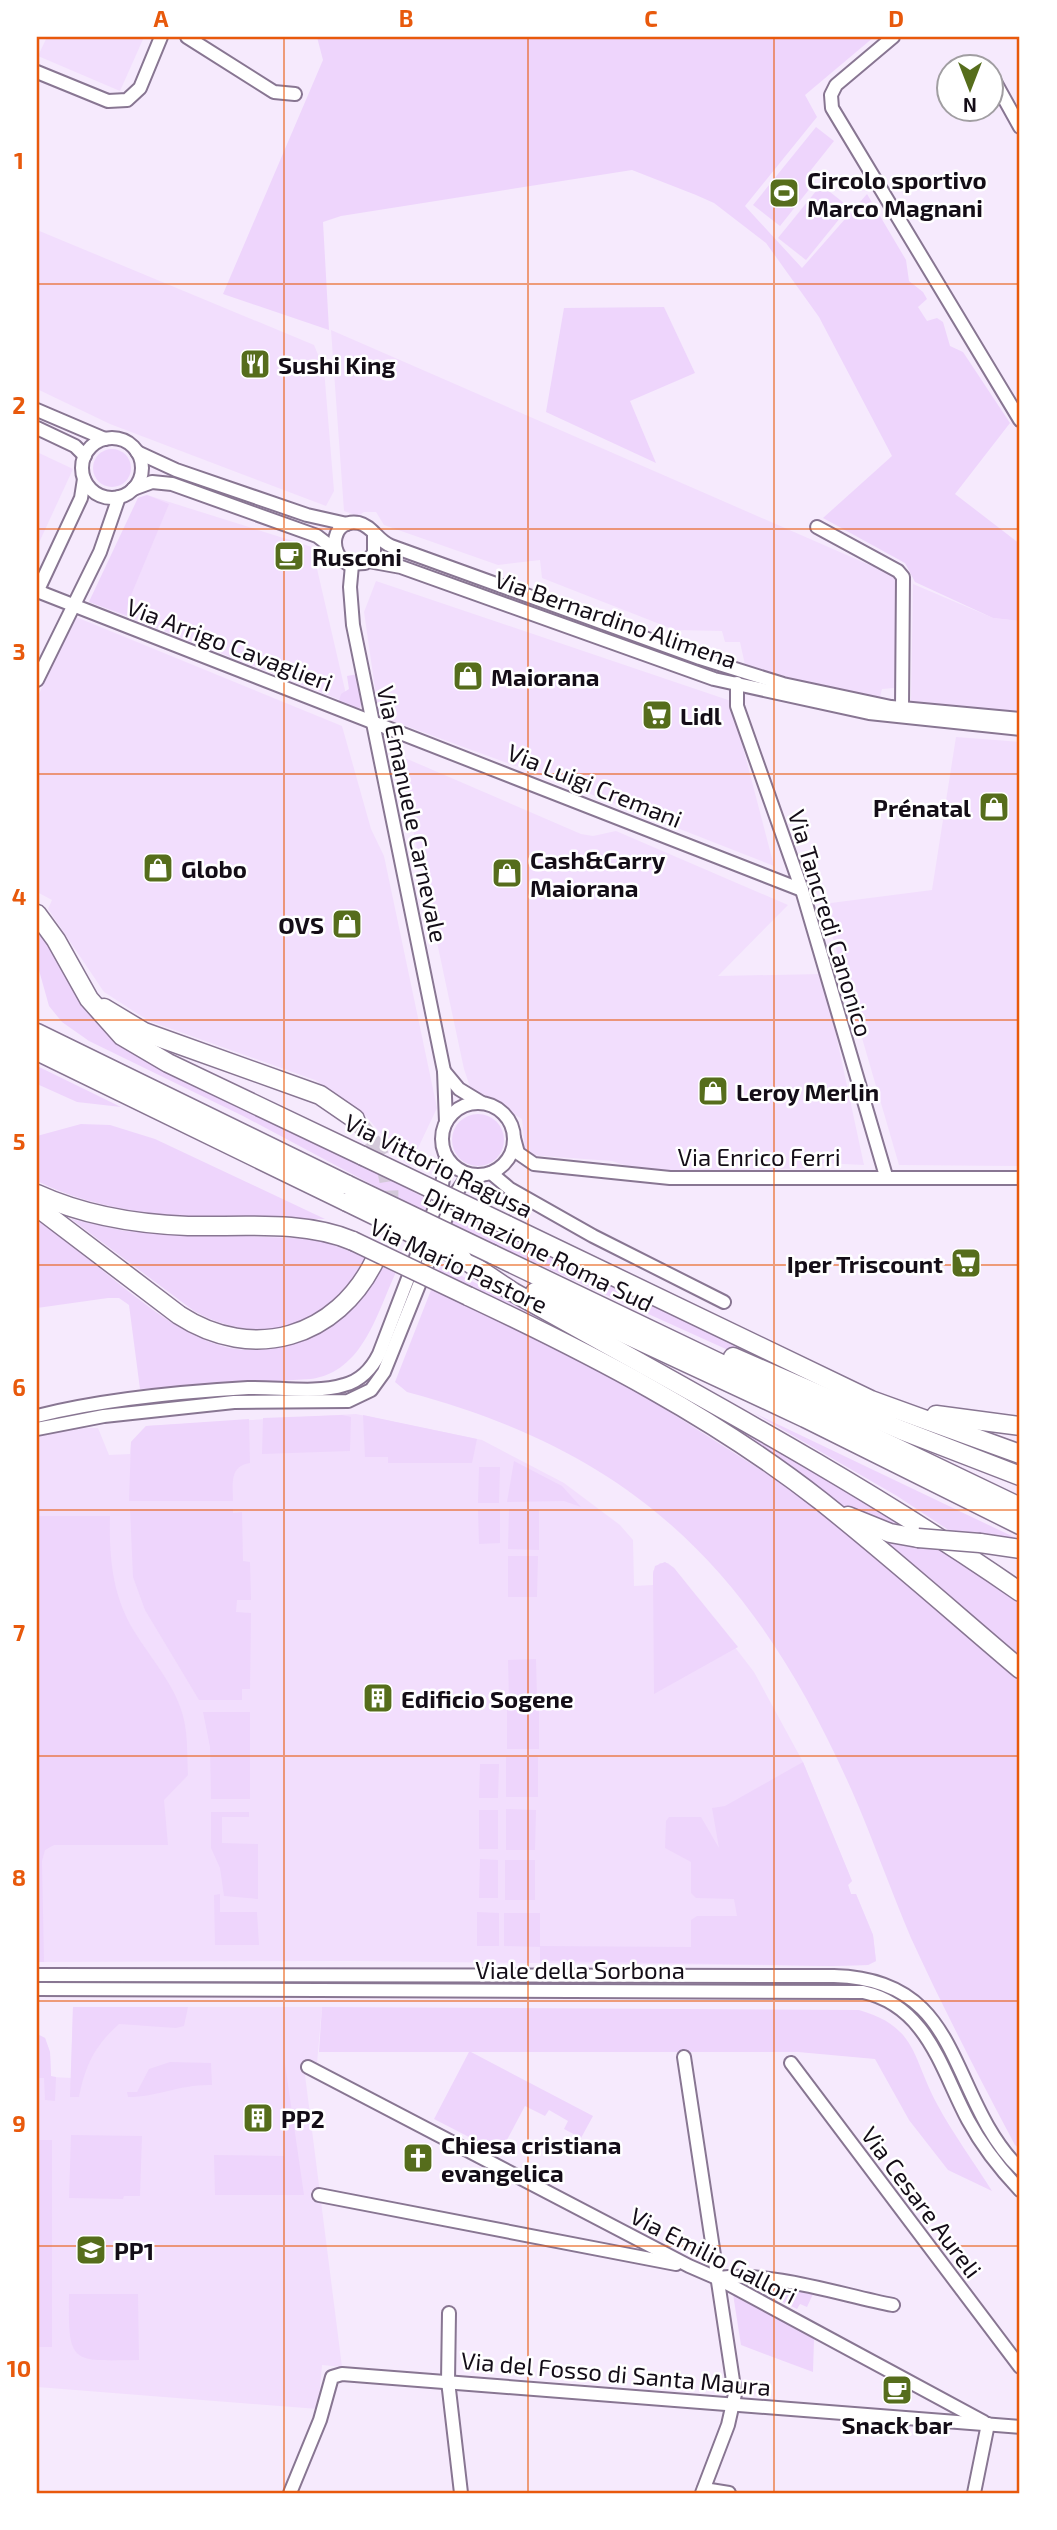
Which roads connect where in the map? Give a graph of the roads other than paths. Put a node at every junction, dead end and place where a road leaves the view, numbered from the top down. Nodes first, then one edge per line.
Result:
1 (161, 37) edge
2 (187, 37) edge
3 (893, 37) edge
4 (37, 72) edge
5 (295, 94) dead end
6 (1004, 98) edge
7 (1020, 127) edge
8 (37, 410) edge
9 (1020, 420) edge
10 (37, 428) edge
11 (105, 439) junction
12 (137, 452) junction
13 (85, 456) junction
14 (84, 479) junction
15 (133, 489) junction
16 (119, 497) junction
17 (347, 524) junction
18 (817, 527) dead end
19 (374, 533) junction
20 (334, 549) junction
21 (368, 561) junction
22 (352, 565) junction
23 (37, 592) edge
24 (74, 606) junction
25 (37, 680) edge
26 (737, 683) junction
27 (902, 708) junction
28 (1020, 719) edge
29 (372, 721) junction
30 (1020, 729) edge
31 (802, 890) junction
32 (37, 914) edge
33 (89, 999) junction
34 (37, 1033) edge
35 (37, 1051) edge
36 (444, 1071) junction
37 (482, 1103) junction
38 (355, 1119) tunnel mouth
39 (446, 1122) junction
40 (514, 1138) junction
41 (446, 1157) junction
42 (486, 1174) junction
43 (886, 1176) junction
44 (1020, 1178) edge
45 (348, 1193) junction
46 (37, 1194) edge
47 (37, 1207) edge
48 (462, 1258) junction
49 (375, 1260) tunnel mouth
50 (724, 1302) dead end
51 (610, 1310) junction
52 (872, 1399) junction
53 (37, 1416) edge
54 (1020, 1426) edge
55 (37, 1429) edge
56 (1020, 1454) edge
57 (1020, 1476) edge
58 (820, 1500) junction
59 (1020, 1507) edge
60 (1020, 1525) edge
61 (1020, 1549) edge
62 (1020, 1592) edge
63 (1020, 1668) edge
64 (37, 1975) edge
65 (37, 1989) edge
66 (684, 2057) dead end
67 (791, 2063) dead end
68 (309, 2067) dead end
69 (1020, 2169) edge
70 (1020, 2190) edge
71 (319, 2195) dead end
72 (689, 2266) junction
73 (719, 2278) junction
74 (893, 2305) dead end
75 (449, 2313) dead end
76 (1020, 2367) edge
77 (448, 2381) junction
78 (946, 2400) junction
79 (735, 2403) junction
80 (944, 2421) junction
81 (988, 2424) junction
82 (1020, 2427) edge
83 (703, 2491) edge
84 (290, 2493) edge
85 (461, 2493) edge
86 (729, 2493) edge
87 (974, 2493) edge

1 - 4 street
2 - 5 street
3 - 9 street
6 - 7 street
8 - 11 street
10 - 13 street
11 - 12 street
11 - 13 street
12 - 15 street
12 - 17 street
13 - 14 street
14 - 16 street
14 - 23 street
15 - 16 street
15 - 20 street
16 - 24 street
17 - 19 street
17 - 20 street
18 - 27 street
19 - 21 street
19 - 27 street, Via Bernardino Alimena
20 - 22 street
21 - 22 street
21 - 26 street, Via Bernardino Alimena
22 - 29 street, Via Emanuele Carnevale
23 - 24 street, Via Arrigo Cavaglieri
24 - 25 street
24 - 29 street, Via Arrigo Cavaglieri
26 - 30 street, Via Bernardino Alimena
26 - 31 street, Via Tancredi Canonico
27 - 28 street, Via Bernardino Alimena
29 - 31 street, Via Luigi Cremani
29 - 36 street, Via Emanuele Carnevale
31 - 43 street, Via Tancredi Canonico
32 - 33 highway, Via Vittorio Ragusa
33 - 38 highway
33 - 52 highway, Via Vittorio Ragusa, bridge
34 - 45 highway, Diramazione Roma Sud
35 - 45 highway, Diramazione Roma Sud
36 - 37 street
36 - 39 street, Via Emanuele Carnevale
37 - 39 street
37 - 40 street
39 - 41 street
40 - 42 street
40 - 43 street, Via Enrico Ferri
41 - 42 street
41 - 53 street
42 - 50 street
42 - 55 street
43 - 44 street, Via Enrico Ferri
45 - 48 highway, Diramazione Roma Sud, bridge
45 - 51 highway, Diramazione Roma Sud, bridge
46 - 58 highway, Via Mario Pastore, bridge
47 - 49 highway
48 - 60 highway
48 - 62 highway
51 - 57 highway
51 - 59 highway, Diramazione Roma Sud
52 - 54 highway
52 - 56 highway
58 - 61 highway, bridge
58 - 63 highway
64 - 69 street, Viale della Sorbona
65 - 70 street, Viale della Sorbona
66 - 73 street
67 - 76 street, Via Cesare Aureli
68 - 72 street, Via Emilio Gallori
71 - 72 street
72 - 73 street, Via Emilio Gallori
73 - 74 street
73 - 78 street, Via Emilio Gallori
73 - 79 street
75 - 77 street
77 - 79 street, Via del Fosso di Santa Maura
77 - 84 street, Via del Fosso di Santa Maura
77 - 85 street
78 - 80 street
78 - 81 street, Via Emilio Gallori
79 - 80 street, Via del Fosso di Santa Maura
79 - 83 street
80 - 81 street, Via del Fosso di Santa Maura
81 - 82 street, Via del Fosso di Santa Maura
81 - 87 street
83 - 86 street

